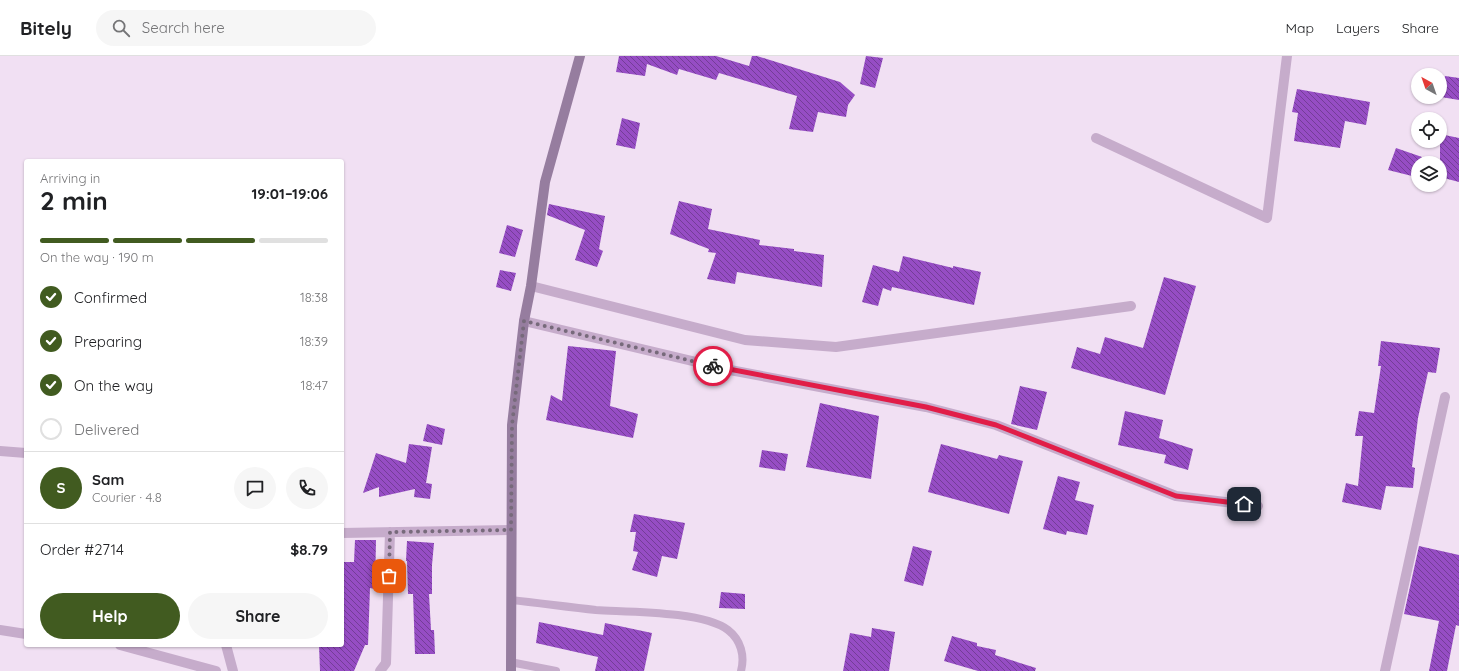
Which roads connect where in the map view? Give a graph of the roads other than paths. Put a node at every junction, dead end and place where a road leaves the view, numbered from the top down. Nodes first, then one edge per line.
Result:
1 (580, 56) edge
2 (1287, 56) edge
3 (1096, 138) dead end
4 (531, 286) junction
5 (1130, 306) dead end
6 (524, 321) junction
7 (1445, 397) dead end
8 (0, 451) edge
9 (24, 453) edge
10 (1258, 506) dead end
11 (511, 530) junction
12 (390, 532) junction
13 (344, 533) edge
14 (511, 600) junction
15 (0, 630) edge
16 (24, 634) edge
17 (127, 647) edge
18 (227, 647) edge
19 (510, 666) edge
20 (216, 671) edge
21 (233, 671) edge
22 (380, 671) edge
23 (556, 671) edge
24 (741, 671) edge
25 (1385, 671) edge

1 - 4 main road
2 - 3 street
4 - 5 street
4 - 6 main road
6 - 10 street
6 - 11 main road
7 - 25 street
8 - 9 street
11 - 12 street
11 - 14 main road
12 - 13 street
12 - 22 street
14 - 19 main road
14 - 24 lane
15 - 16 street
17 - 20 street
18 - 21 street
19 - 23 lane

